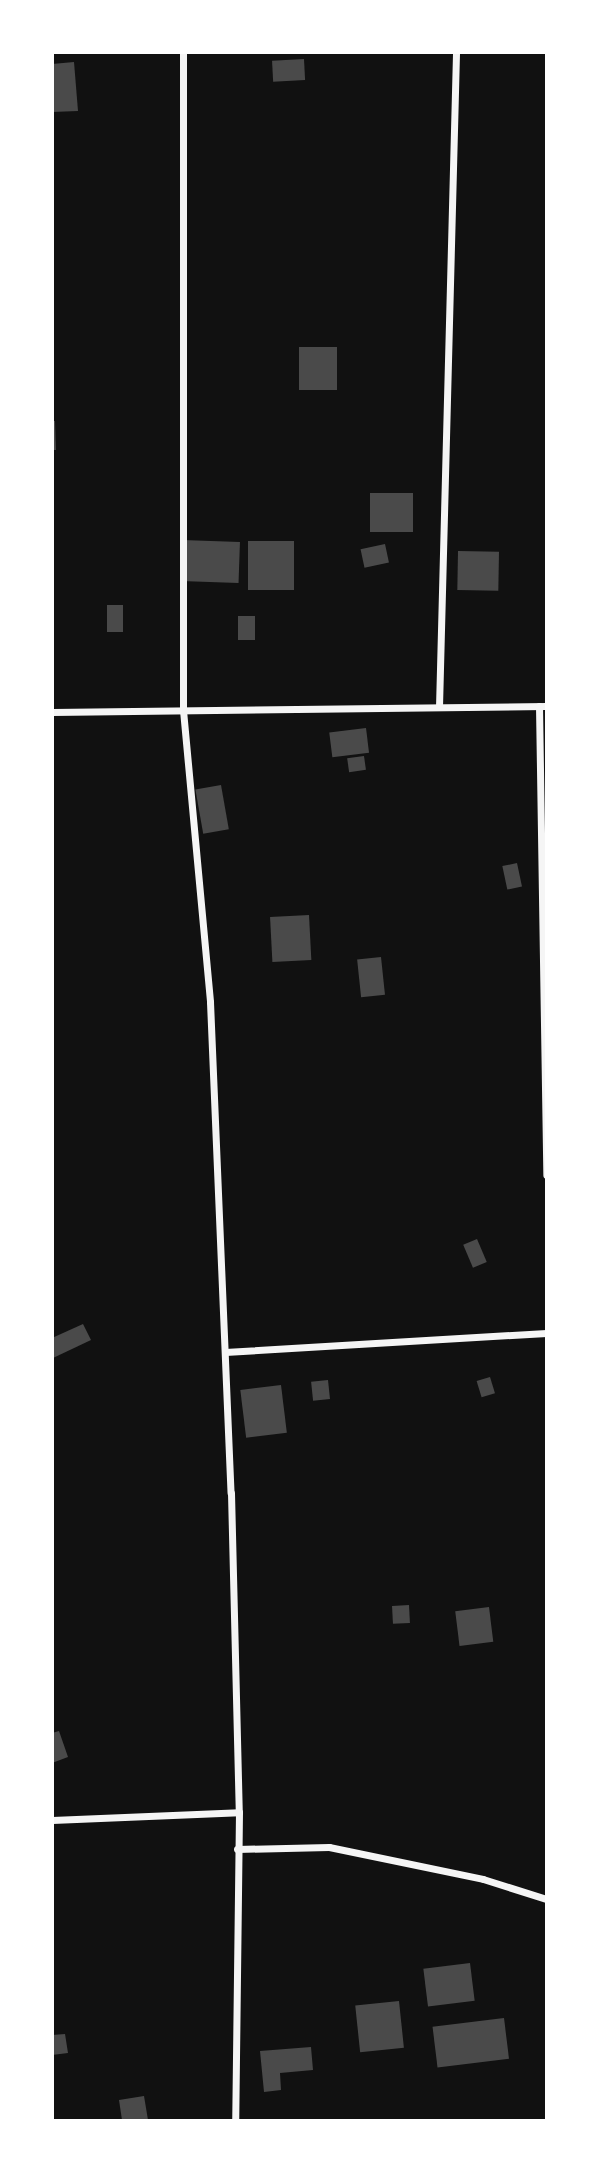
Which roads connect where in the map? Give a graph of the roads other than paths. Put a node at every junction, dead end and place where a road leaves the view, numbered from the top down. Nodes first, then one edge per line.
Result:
1 (183, 52) edge
2 (456, 52) edge
3 (543, 706) edge
4 (439, 707) junction
5 (183, 710) junction
6 (52, 712) edge
7 (545, 1155) edge
8 (547, 1175) edge
9 (547, 1332) edge
10 (225, 1352) junction
11 (239, 1812) junction
12 (52, 1820) edge
13 (237, 1849) junction
14 (547, 1899) edge
15 (235, 2120) edge

1 - 5 street
2 - 4 street
3 - 4 street
3 - 7 street
4 - 5 street
5 - 6 street
5 - 10 street
7 - 8 street
9 - 10 street
10 - 11 street
11 - 12 street
11 - 13 street
13 - 14 street
13 - 15 street

